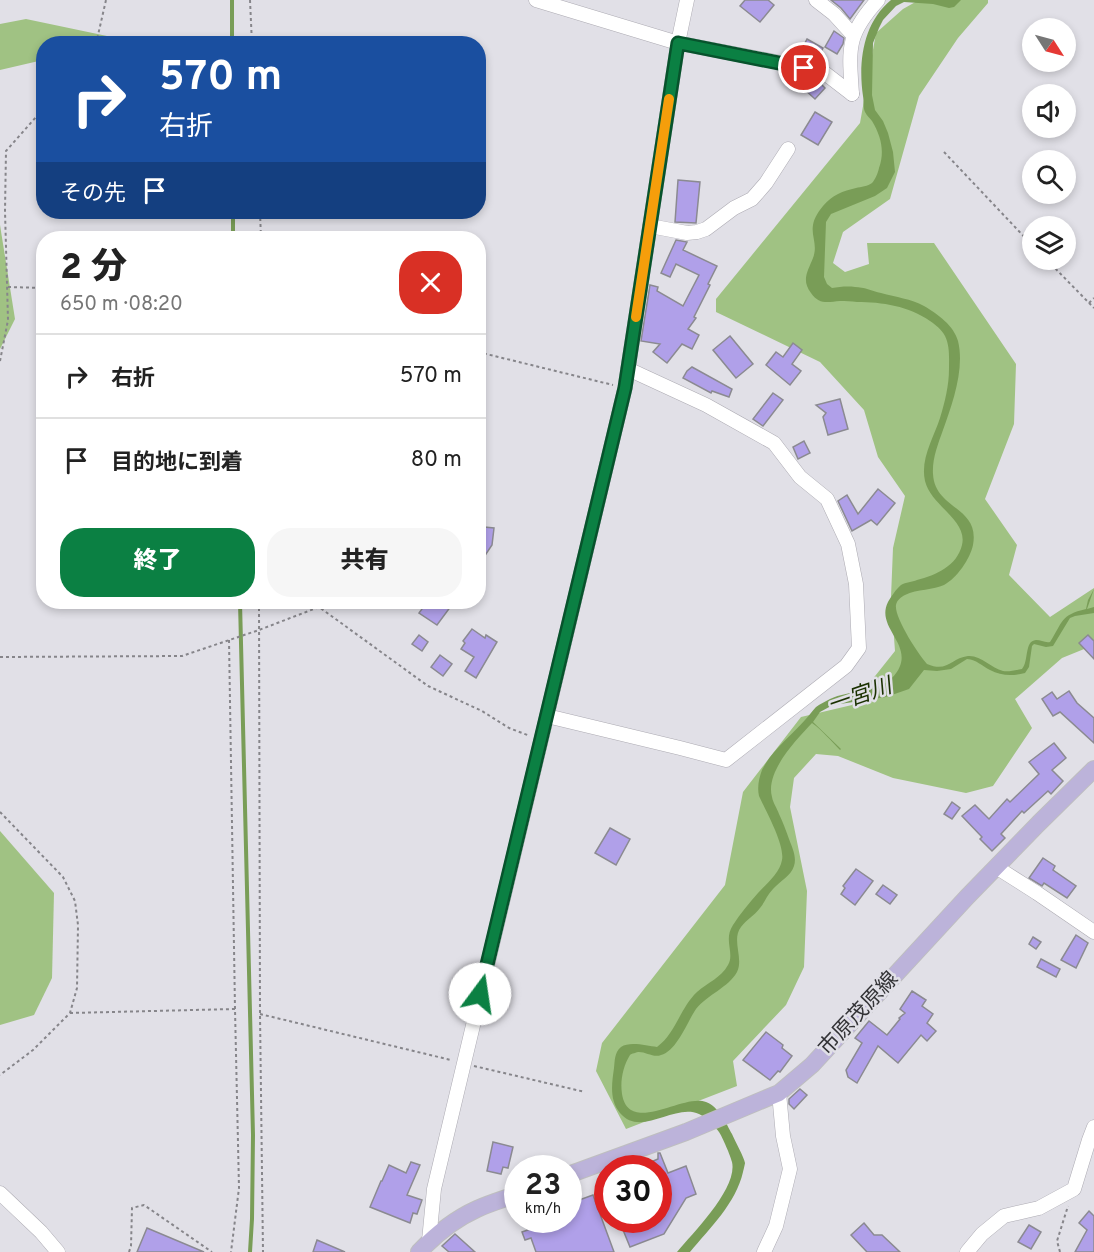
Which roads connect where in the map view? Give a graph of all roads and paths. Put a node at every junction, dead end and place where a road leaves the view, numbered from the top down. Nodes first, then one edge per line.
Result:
1 (106, 0) edge
2 (250, 0) edge
3 (536, 0) edge
4 (687, 0) edge
5 (816, 0) edge
6 (878, 0) edge
7 (853, 35) junction
8 (98, 36) edge
9 (252, 36) edge
10 (678, 43) junction
11 (36, 117) edge
12 (788, 149) dead end
13 (945, 152) dead end
14 (650, 226) junction
15 (1022, 234) edge
16 (1057, 270) edge
17 (8, 287) junction
18 (36, 288) edge
19 (1094, 298) edge
20 (1089, 303) junction
21 (1094, 308) edge
22 (486, 354) edge
23 (0, 361) edge
24 (628, 369) junction
25 (625, 388) junction
26 (259, 609) edge
27 (314, 609) edge
28 (322, 609) edge
29 (258, 630) junction
30 (231, 639) junction
31 (0, 657) edge
32 (547, 716) junction
33 (541, 740) junction
34 (1094, 769) edge
35 (0, 812) edge
36 (996, 867) junction
37 (1094, 932) edge
38 (235, 1009) junction
39 (70, 1013) junction
40 (260, 1014) junction
41 (464, 1063) junction
42 (0, 1075) edge
43 (585, 1092) dead end
44 (776, 1094) junction
45 (1094, 1127) edge
46 (582, 1170) edge
47 (1074, 1189) junction
48 (0, 1193) edge
49 (504, 1199) edge
50 (424, 1247) edge
51 (58, 1252) edge
52 (129, 1252) edge
53 (212, 1252) edge
54 (231, 1252) edge
55 (263, 1252) edge
56 (764, 1252) edge
57 (967, 1252) edge
58 (1060, 1252) edge

1 - 8 path
2 - 9 path
3 - 10 street
4 - 10 street
5 - 7 street
6 - 7 street
7 - 10 street
10 - 14 street
11 - 17 path
12 - 14 street
13 - 15 path
14 - 24 street
16 - 20 path
17 - 18 path
17 - 23 path
19 - 20 path
20 - 21 path
22 - 25 path
24 - 25 street
24 - 32 street
25 - 32 street
26 - 29 path
27 - 29 path
28 - 33 path
29 - 30 path
29 - 40 path
30 - 31 path
30 - 38 path
32 - 33 street
33 - 41 street
34 - 36 main road, 市原茂原線
35 - 39 path
36 - 37 street
36 - 44 main road, 市原茂原線
38 - 39 path
38 - 54 path
39 - 42 path
40 - 41 path
40 - 55 path
41 - 43 path
41 - 50 street
44 - 46 main road, 市原茂原線
44 - 56 street
45 - 47 street
47 - 57 street
47 - 58 path
48 - 51 street
49 - 50 main road
52 - 53 path

